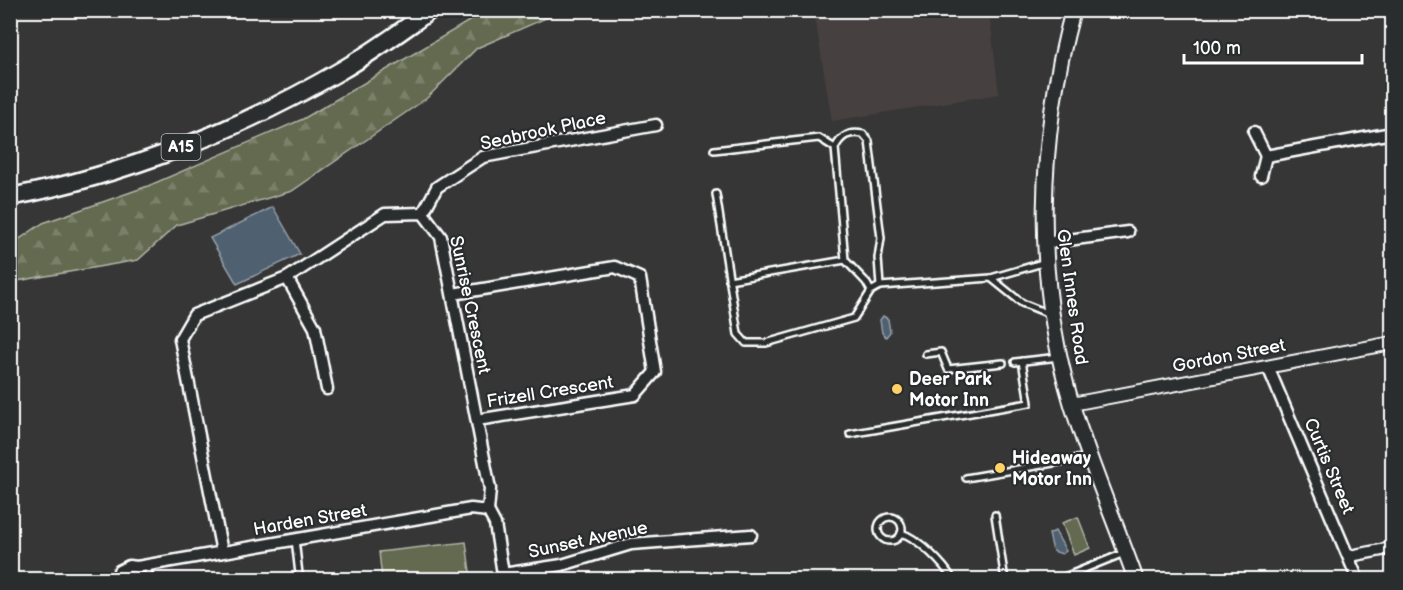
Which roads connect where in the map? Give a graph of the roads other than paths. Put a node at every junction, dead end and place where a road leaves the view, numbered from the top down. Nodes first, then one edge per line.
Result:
1 (431, 10) edge
2 (1073, 10) edge
3 (656, 125) dead end
4 (1254, 132) dead end
5 (1392, 133) edge
6 (836, 148) junction
7 (714, 150) dead end
8 (1266, 156) junction
9 (1261, 176) dead end
10 (716, 194) dead end
11 (10, 197) edge
12 (423, 213) junction
13 (1128, 232) dead end
14 (1045, 243) junction
15 (845, 260) junction
16 (1047, 262) junction
17 (287, 278) junction
18 (991, 278) junction
19 (729, 280) junction
20 (879, 286) junction
21 (871, 291) junction
22 (453, 294) junction
23 (1053, 316) junction
24 (1392, 343) edge
25 (926, 354) dead end
26 (1060, 356) junction
27 (1022, 361) junction
28 (1015, 362) dead end
29 (1003, 363) dead end
30 (1268, 367) junction
31 (327, 389) dead end
32 (1072, 404) junction
33 (477, 420) junction
34 (850, 434) dead end
35 (1090, 456) junction
36 (966, 478) dead end
37 (488, 510) junction
38 (995, 515) dead end
39 (901, 533) junction
40 (752, 535) dead end
41 (295, 539) junction
42 (1392, 548) edge
43 (222, 552) junction
44 (1126, 553) junction
45 (1350, 556) junction
46 (142, 566) junction
47 (299, 574) dead end
48 (504, 577) edge
49 (122, 579) edge
50 (128, 579) edge
51 (149, 579) edge
52 (953, 579) edge
53 (1005, 579) edge
54 (1057, 579) edge
55 (1136, 579) edge
56 (1358, 579) edge

1 - 11 highway, A15
2 - 14 main road, Glen Innes Road
3 - 12 street, Seabrook Place
4 - 8 street
5 - 8 street
6 - 7 lane
6 - 15 lane
6 - 20 lane
8 - 9 street
10 - 19 lane
12 - 17 street
12 - 22 street, Sunrise Crescent
13 - 14 street
14 - 16 main road, Glen Innes Road
15 - 19 lane
15 - 21 lane
16 - 18 lane
16 - 23 main road, Glen Innes Road
17 - 31 street
17 - 43 street
18 - 20 lane
18 - 23 lane
19 - 21 lane
20 - 21 lane
22 - 33 street, Sunrise Crescent
22 - 33 street, Frizell Crescent
23 - 26 main road, Glen Innes Road
24 - 30 street, Gordon Street
25 - 29 lane
26 - 27 lane
26 - 32 main road, Glen Innes Road
27 - 28 lane
27 - 34 lane
30 - 32 street, Gordon Street
30 - 45 street, Curtis Street
32 - 35 main road, Glen Innes Road
33 - 37 street, Sunrise Crescent
35 - 36 lane
35 - 44 main road, Glen Innes Road
37 - 41 street, Harden Street
37 - 48 street, Sunrise Crescent
38 - 53 lane
39 - 39 lane
39 - 52 lane
40 - 48 street, Sunset Avenue
41 - 43 street, Harden Street
41 - 47 lane
42 - 45 street
43 - 46 street, Harden Street
44 - 54 lane
44 - 55 main road, Glen Innes Road
45 - 56 street, Curtis Street
46 - 49 street, Harden Street
46 - 50 street
46 - 51 lane

